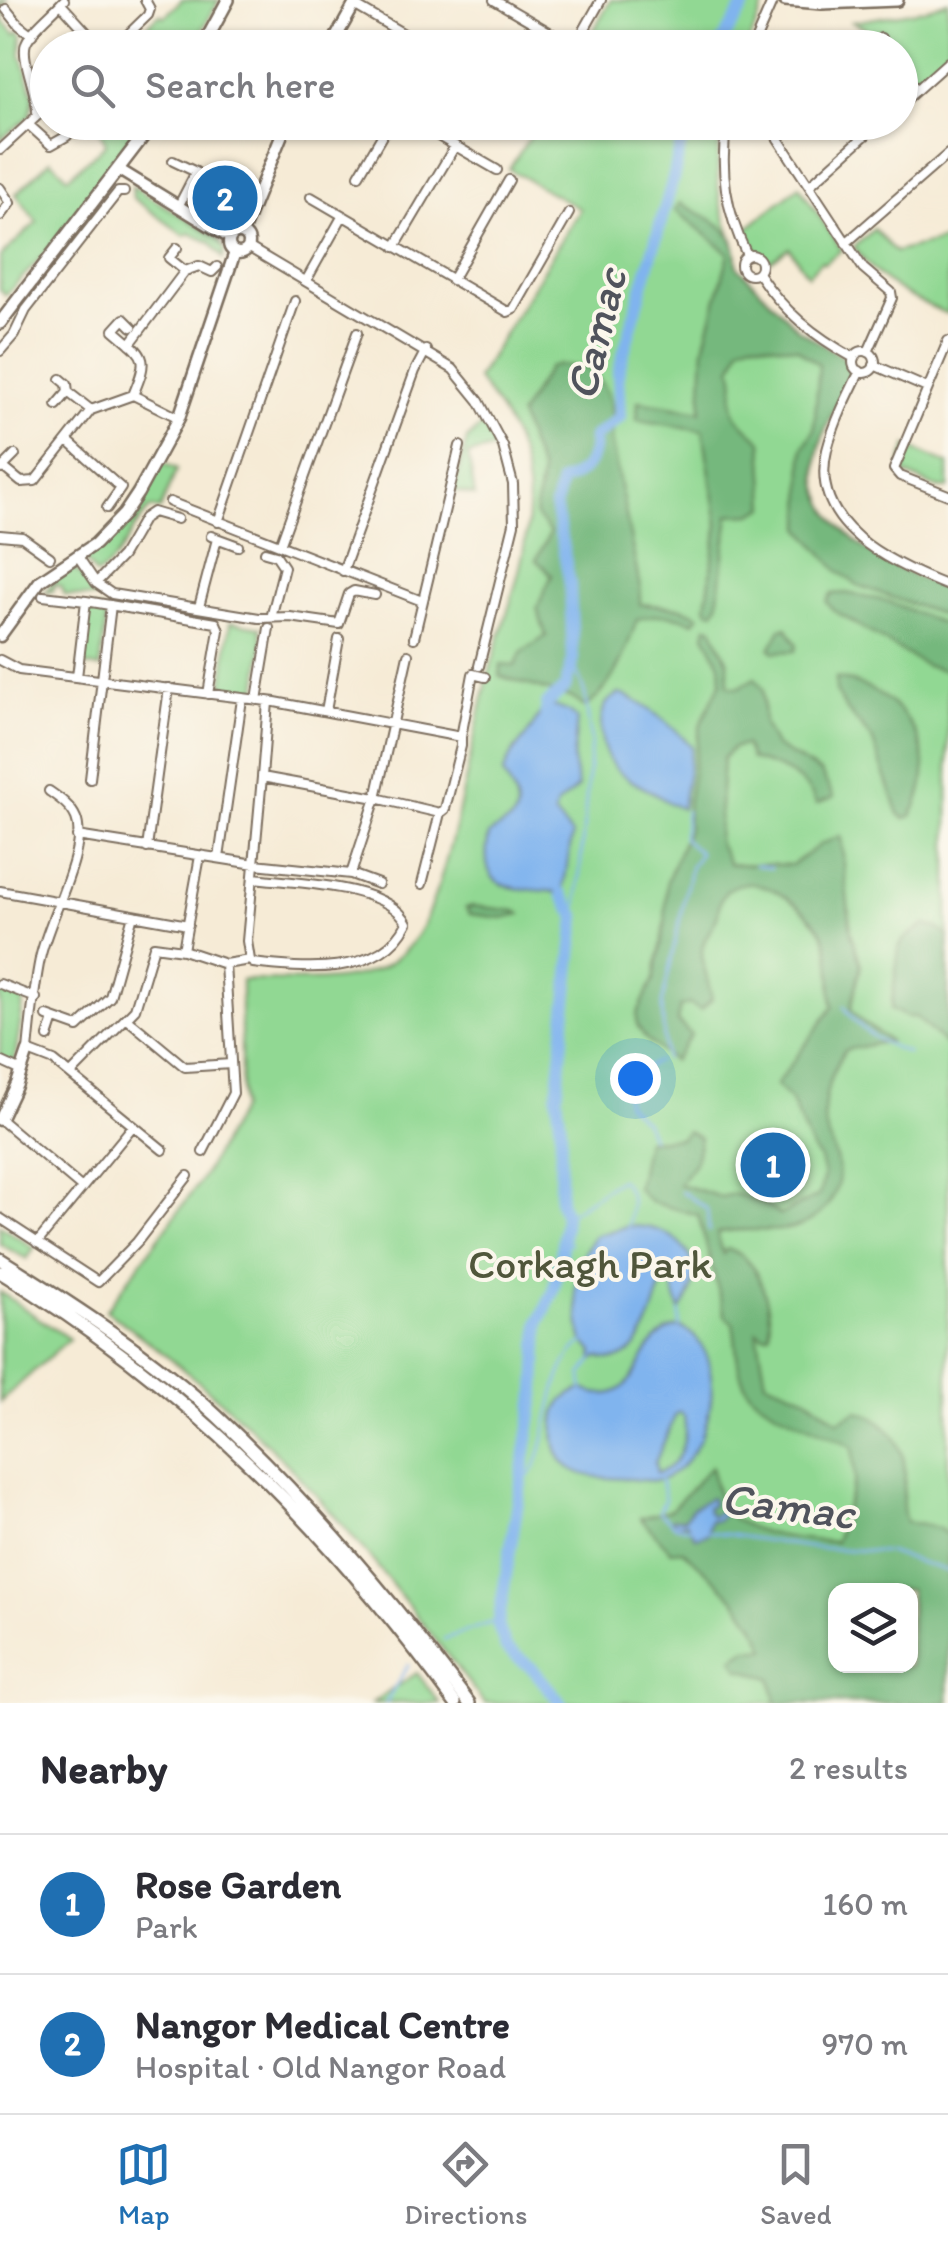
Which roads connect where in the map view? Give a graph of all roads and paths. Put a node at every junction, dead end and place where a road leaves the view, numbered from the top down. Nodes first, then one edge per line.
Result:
1 (145, 0) edge
2 (228, 0) edge
3 (494, 0) edge
4 (602, 0) edge
5 (773, 0) edge
6 (785, 0) edge
7 (897, 0) edge
8 (62, 2) edge
9 (356, 3) edge
10 (6, 9) dead end
11 (37, 30) edge
12 (86, 30) edge
13 (133, 30) edge
14 (212, 30) edge
15 (340, 30) edge
16 (399, 30) edge
17 (545, 30) edge
18 (584, 30) edge
19 (760, 30) edge
20 (30, 33) edge
21 (30, 39) edge
22 (948, 62) edge
23 (30, 75) edge
24 (918, 89) edge
25 (30, 126) edge
26 (142, 140) edge
27 (280, 140) edge
28 (379, 140) edge
29 (445, 140) edge
30 (726, 140) edge
31 (778, 140) edge
32 (860, 140) edge
33 (455, 146) junction
34 (0, 150) edge
35 (948, 154) edge
36 (173, 161) dead end
37 (940, 162) junction
38 (121, 170) junction
39 (497, 170) dead end
40 (948, 170) edge
41 (359, 175) dead end
42 (509, 180) dead end
43 (808, 186) junction
44 (0, 188) edge
45 (124, 192) dead end
46 (310, 197) dead end
47 (179, 205) junction
48 (569, 213) dead end
49 (0, 216) edge
50 (342, 216) junction
51 (242, 233) junction
52 (230, 238) junction
53 (846, 243) junction
54 (248, 247) junction
55 (395, 247) junction
56 (177, 248) dead end
57 (235, 252) junction
58 (746, 255) junction
59 (217, 266) dead end
60 (186, 271) junction
61 (758, 273) junction
62 (306, 280) junction
63 (452, 280) junction
64 (295, 300) dead end
65 (0, 324) edge
66 (132, 326) dead end
67 (0, 331) edge
68 (357, 334) dead end
69 (9, 339) junction
70 (948, 341) edge
71 (130, 344) junction
72 (0, 350) edge
73 (426, 350) junction
74 (868, 352) junction
75 (854, 358) junction
76 (874, 365) junction
77 (860, 371) junction
78 (60, 379) dead end
79 (928, 388) junction
80 (68, 392) junction
81 (132, 394) junction
82 (58, 405) dead end
83 (91, 410) junction
84 (179, 418) junction
85 (68, 441) junction
86 (460, 446) dead end
87 (15, 456) dead end
88 (2, 468) edge
89 (948, 495) edge
90 (170, 502) dead end
91 (106, 508) dead end
92 (177, 519) dead end
93 (218, 522) junction
94 (0, 535) edge
95 (280, 545) junction
96 (238, 546) dead end
97 (266, 552) dead end
98 (77, 555) junction
99 (50, 557) dead end
100 (342, 571) junction
101 (96, 583) junction
102 (948, 586) edge
103 (375, 595) dead end
104 (43, 596) dead end
105 (86, 601) junction
106 (422, 601) junction
107 (111, 605) junction
108 (199, 607) junction
109 (271, 618) junction
110 (4, 622) edge
111 (270, 628) dead end
112 (0, 636) edge
113 (414, 638) dead end
114 (339, 639) dead end
115 (408, 655) dead end
116 (0, 660) edge
117 (479, 666) dead end
118 (77, 676) junction
119 (485, 677) dead end
120 (102, 680) junction
121 (169, 688) junction
122 (208, 694) junction
123 (242, 698) junction
124 (257, 700) junction
125 (268, 702) junction
126 (326, 711) junction
127 (394, 723) junction
128 (461, 736) junction
129 (262, 777) junction
130 (90, 779) dead end
131 (48, 791) dead end
132 (376, 798) junction
133 (440, 813) junction
134 (78, 836) junction
135 (147, 848) junction
136 (200, 856) junction
137 (219, 858) junction
138 (255, 864) junction
139 (351, 874) junction
140 (254, 878) junction
141 (378, 884) dead end
142 (422, 884) dead end
143 (0, 892) edge
144 (59, 902) junction
145 (133, 915) junction
146 (188, 925) junction
147 (183, 950) junction
148 (250, 960) junction
149 (225, 964) junction
150 (0, 984) edge
151 (36, 998) junction
152 (126, 1018) junction
153 (48, 1037) dead end
154 (28, 1050) junction
155 (0, 1061) edge
156 (231, 1064) junction
157 (22, 1071) junction
158 (71, 1074) junction
159 (0, 1120) edge
160 (133, 1126) junction
161 (209, 1148) dead end
162 (163, 1150) dead end
163 (188, 1176) dead end
164 (180, 1187) junction
165 (82, 1188) junction
166 (188, 1194) dead end
167 (0, 1218) edge
168 (37, 1243) junction
169 (0, 1259) edge
170 (0, 1272) edge
171 (455, 1703) edge
172 (469, 1703) edge

1 - 13 street
2 - 14 main road
3 - 17 street
4 - 18 street
5 - 19 street
6 - 7 main road
8 - 11 street
8 - 12 street
9 - 15 street
9 - 16 street
10 - 20 street
21 - 23 street
22 - 24 street
25 - 34 street
26 - 38 main road
27 - 51 street
28 - 41 street
29 - 33 street
30 - 58 street
31 - 43 street
32 - 43 street
33 - 39 street
33 - 55 street
35 - 37 street
36 - 47 street
37 - 40 street
37 - 53 street
38 - 47 street
38 - 65 main road
42 - 63 street
43 - 53 street
44 - 49 street
45 - 69 street
46 - 50 street
47 - 52 street
48 - 63 street
50 - 55 street
50 - 62 street
51 - 52 street
51 - 54 street
52 - 57 street
53 - 74 street
54 - 57 street
54 - 62 street
55 - 63 street
56 - 60 street
57 - 84 street
58 - 61 street
58 - 61 street
59 - 60 street
60 - 71 street
61 - 75 street
62 - 73 street
64 - 93 street
66 - 71 street
67 - 69 street
68 - 95 street
69 - 72 street
70 - 79 street
71 - 81 street
73 - 100 street
73 - 117 street
74 - 75 street
74 - 76 street
75 - 77 street
76 - 77 street
76 - 79 street
77 - 102 street
78 - 80 street
79 - 89 street
80 - 82 street
80 - 83 street
81 - 83 street
81 - 84 street
83 - 85 street
84 - 98 street
85 - 88 street
85 - 91 street
86 - 106 street
87 - 88 street
90 - 93 street
92 - 101 street
93 - 95 street
94 - 99 street
95 - 100 street
96 - 108 street
97 - 109 street
98 - 101 street
98 - 110 street
100 - 106 street
101 - 108 street
103 - 109 street
104 - 105 street
105 - 107 street
105 - 118 street
106 - 113 street
107 - 120 street
107 - 122 street
108 - 109 street
110 - 112 street
111 - 124 street
114 - 126 street
115 - 127 street
116 - 118 street
118 - 120 street
119 - 128 street
120 - 121 street
120 - 130 street
121 - 122 street
121 - 135 street
122 - 123 street
123 - 124 street
123 - 137 street
124 - 125 street
125 - 126 street
125 - 129 street
126 - 127 street
127 - 128 street
127 - 132 street
128 - 133 street
129 - 132 street
129 - 138 street
131 - 134 street
132 - 133 street
132 - 139 street
133 - 142 street
134 - 135 street
134 - 144 street
135 - 136 street
136 - 137 street
136 - 146 street
137 - 138 street
138 - 139 street
138 - 140 street
139 - 141 street
140 - 148 street
140 - 148 street
143 - 144 street
144 - 145 street
144 - 151 street
145 - 146 street
145 - 153 street
146 - 147 street
147 - 149 street
147 - 152 street
148 - 149 street
149 - 156 street
150 - 151 street
151 - 154 street
152 - 156 street
152 - 158 street
154 - 157 street
154 - 158 street
155 - 157 street
156 - 161 street
157 - 159 street
158 - 160 street
159 - 165 street
160 - 162 street
160 - 165 street
163 - 164 street
164 - 166 street
164 - 168 street
165 - 168 street
167 - 168 street
169 - 172 main road
170 - 171 main road

